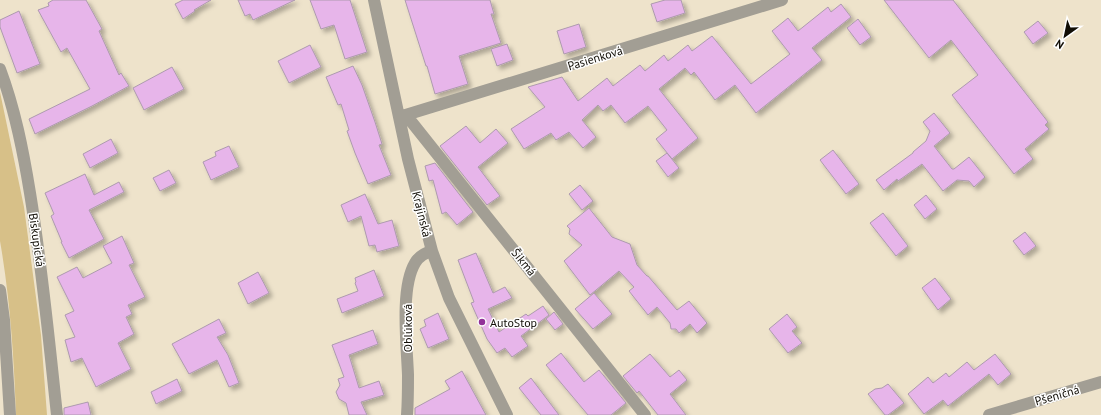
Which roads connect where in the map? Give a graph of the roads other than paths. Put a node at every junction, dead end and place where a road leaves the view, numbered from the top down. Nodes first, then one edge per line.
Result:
1 (374, 0) edge
2 (782, 0) edge
3 (0, 70) edge
4 (403, 116) junction
5 (432, 251) junction
6 (0, 290) edge
7 (1101, 382) edge
8 (10, 415) edge
9 (57, 415) edge
10 (407, 415) edge
11 (507, 415) edge
12 (646, 415) edge
13 (989, 415) edge

1 - 4 street, Krajinská
2 - 4 street, Pasienková
3 - 9 street, Biskupická
4 - 5 street, Krajinská
4 - 12 street, Šikmá
5 - 10 street, Oblúková
5 - 11 street, Krajinská
6 - 8 street
7 - 13 street, Pšeničná

